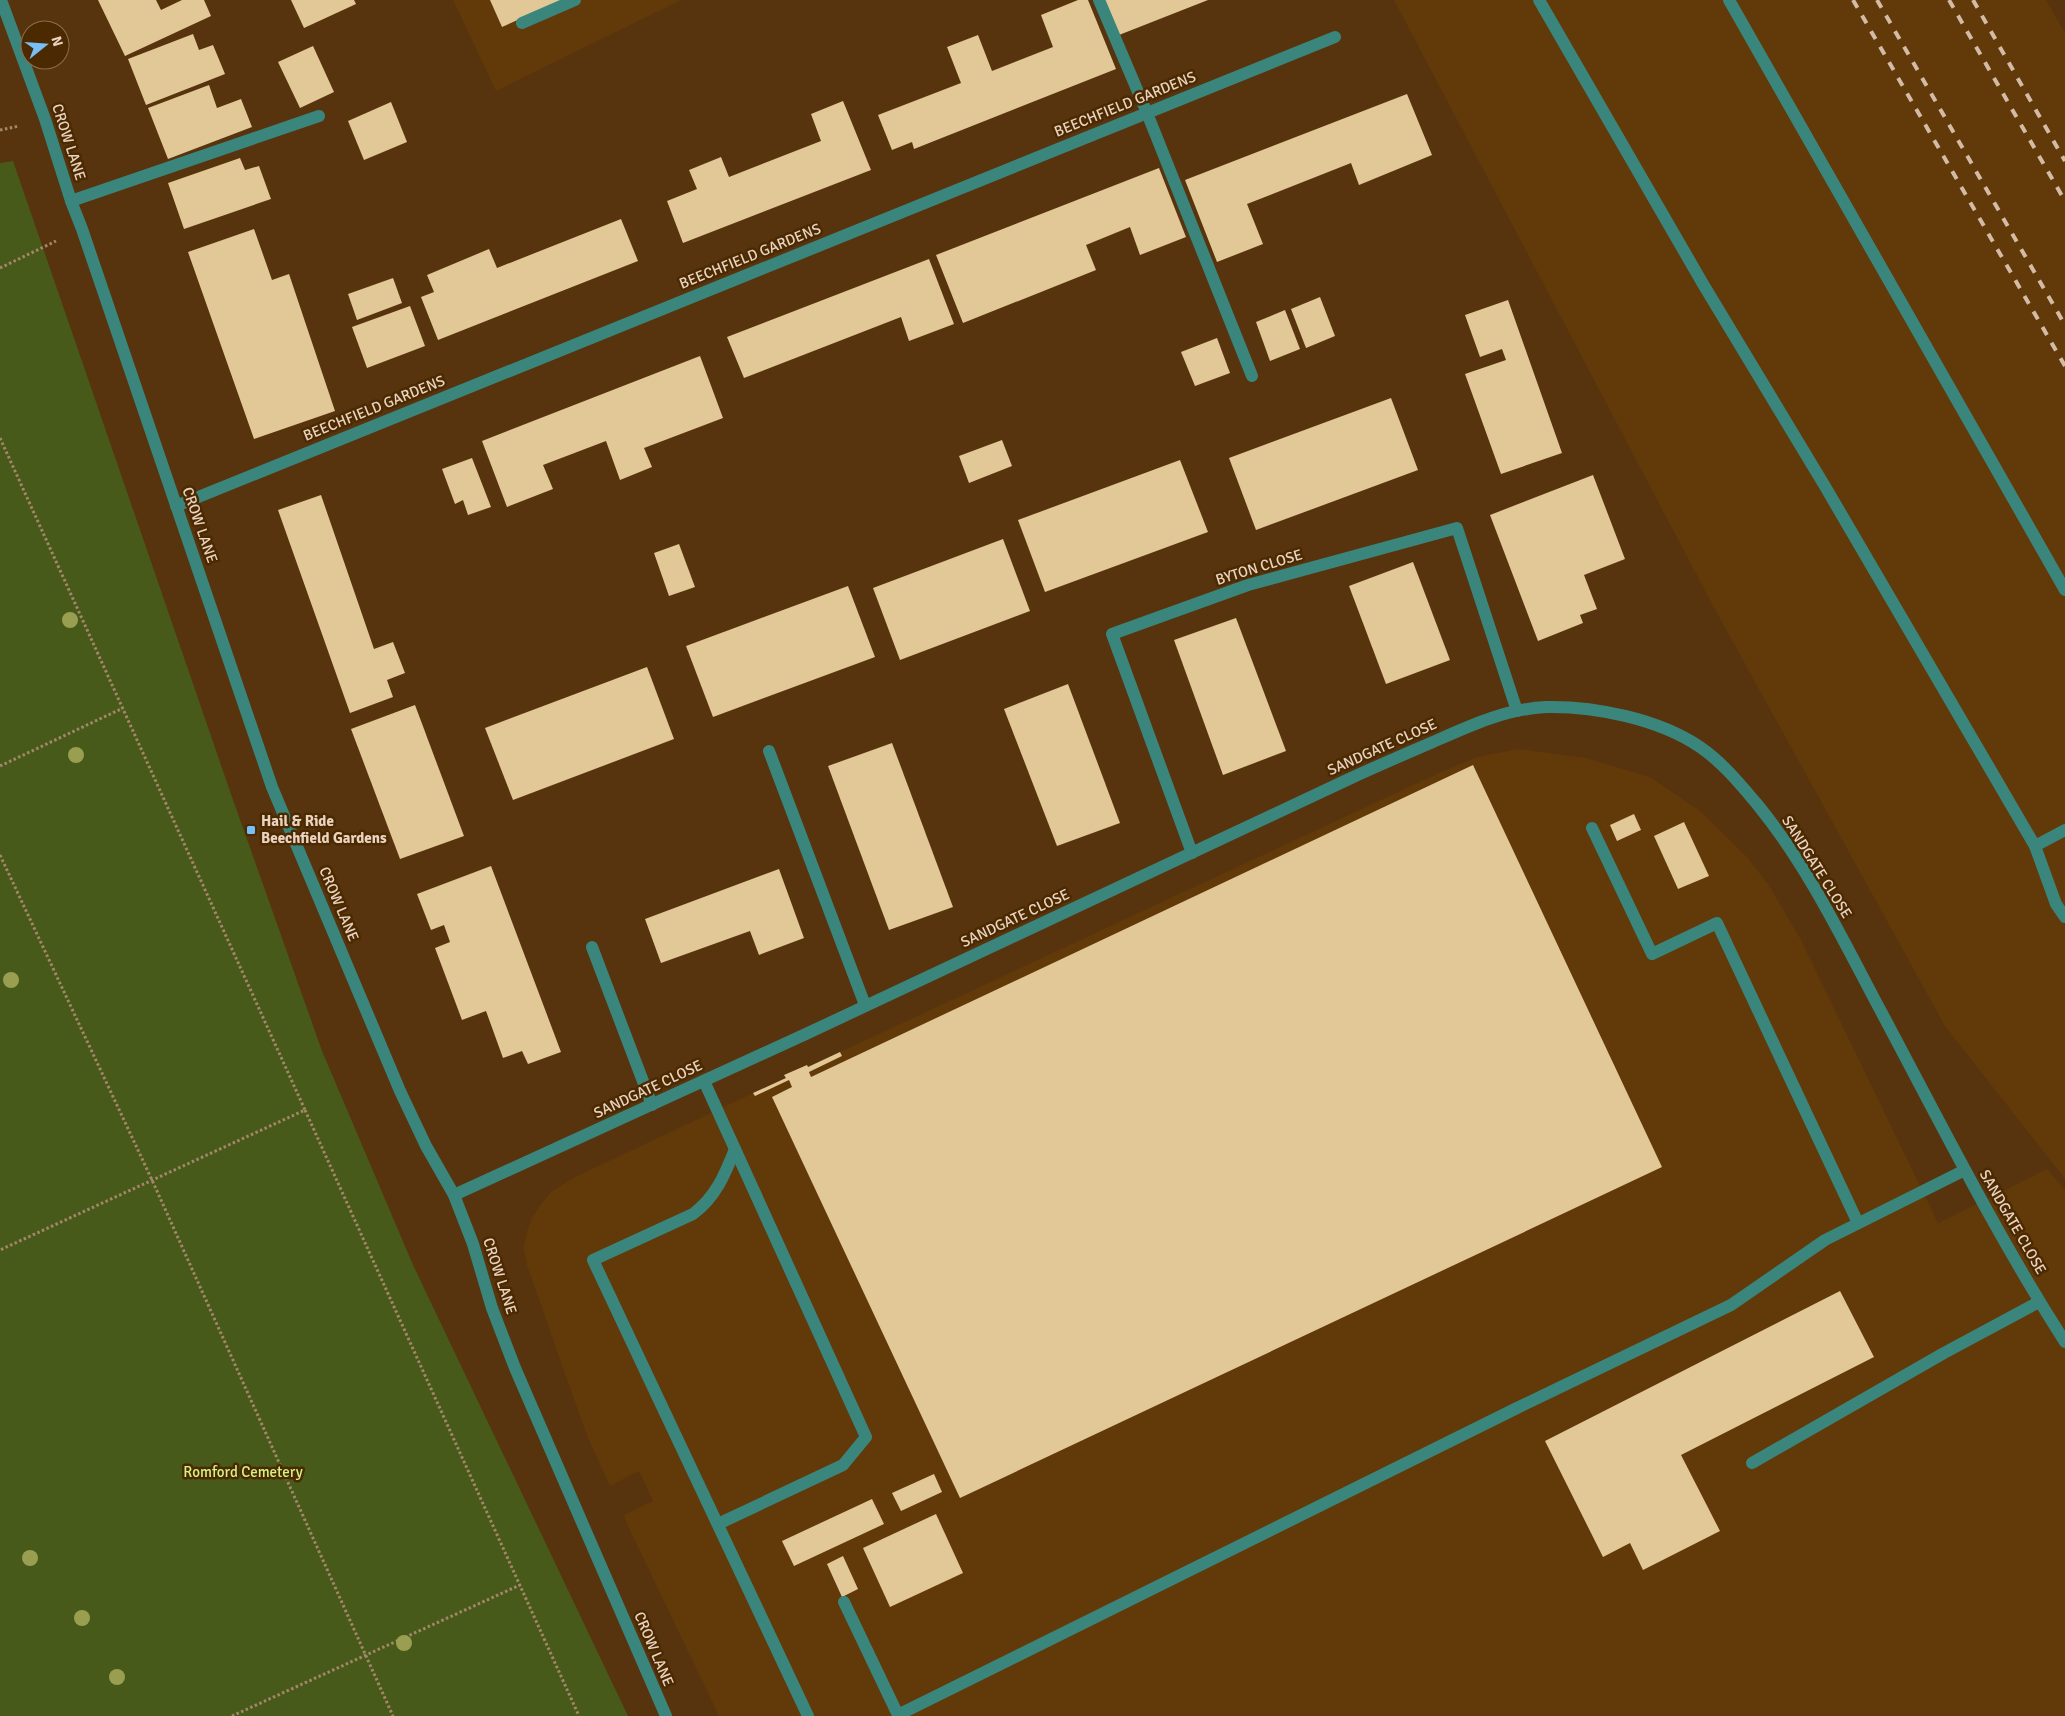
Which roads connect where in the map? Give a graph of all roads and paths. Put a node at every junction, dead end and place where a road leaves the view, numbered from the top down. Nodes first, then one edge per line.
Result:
1 (1, 0) edge
2 (575, 0) edge
3 (1099, 0) edge
4 (1539, 0) edge
5 (1729, 0) edge
6 (522, 23) dead end
7 (1335, 37) dead end
8 (1147, 113) junction
9 (318, 116) dead end
10 (71, 201) junction
11 (82, 229) junction
12 (0, 268) edge
13 (1252, 376) dead end
14 (0, 438) edge
15 (176, 506) junction
16 (2065, 590) edge
17 (123, 708) junction
18 (1517, 711) junction
19 (769, 751) dead end
20 (0, 766) edge
21 (1592, 828) dead end
22 (2065, 830) edge
23 (2035, 846) junction
24 (1192, 853) junction
25 (0, 855) edge
26 (2065, 917) edge
27 (592, 947) dead end
28 (865, 1005) junction
29 (704, 1081) junction
30 (652, 1105) junction
31 (305, 1110) junction
32 (735, 1149) junction
33 (1965, 1170) junction
34 (152, 1180) junction
35 (454, 1195) junction
36 (1858, 1223) junction
37 (0, 1250) edge
38 (2040, 1302) junction
39 (2065, 1342) edge
40 (1752, 1463) dead end
41 (718, 1524) junction
42 (520, 1585) junction
43 (844, 1602) dead end
44 (365, 1655) junction
45 (918, 1711) edge
46 (232, 1716) edge
47 (393, 1716) edge
48 (579, 1716) edge
49 (666, 1716) edge
50 (808, 1716) edge

1 - 10 street, CROW LANE
2 - 6 street
3 - 8 street
4 - 23 street
5 - 16 street
7 - 8 street, BEECHFIELD GARDENS
8 - 13 street
8 - 15 street, BEECHFIELD GARDENS
9 - 10 street
10 - 11 street, CROW LANE
11 - 12 path
11 - 15 street, CROW LANE
14 - 17 path
15 - 35 street, CROW LANE
17 - 20 path
17 - 31 path
18 - 24 street, SANDGATE CLOSE
18 - 24 street, BYTON CLOSE
18 - 33 street, SANDGATE CLOSE
19 - 28 street
21 - 36 street
22 - 23 street
23 - 26 street
24 - 28 street, SANDGATE CLOSE
25 - 34 path
27 - 30 street
28 - 29 street, SANDGATE CLOSE
29 - 30 street, SANDGATE CLOSE
29 - 32 street
30 - 35 street, SANDGATE CLOSE
31 - 34 path
31 - 42 path
32 - 41 street
32 - 41 street
33 - 36 street
33 - 38 street, SANDGATE CLOSE
34 - 37 path
34 - 44 path
35 - 49 street, CROW LANE
36 - 45 street
38 - 39 street, SANDGATE CLOSE
38 - 40 street
41 - 50 street
42 - 44 path
42 - 48 path
43 - 45 street
44 - 46 path
44 - 47 path

